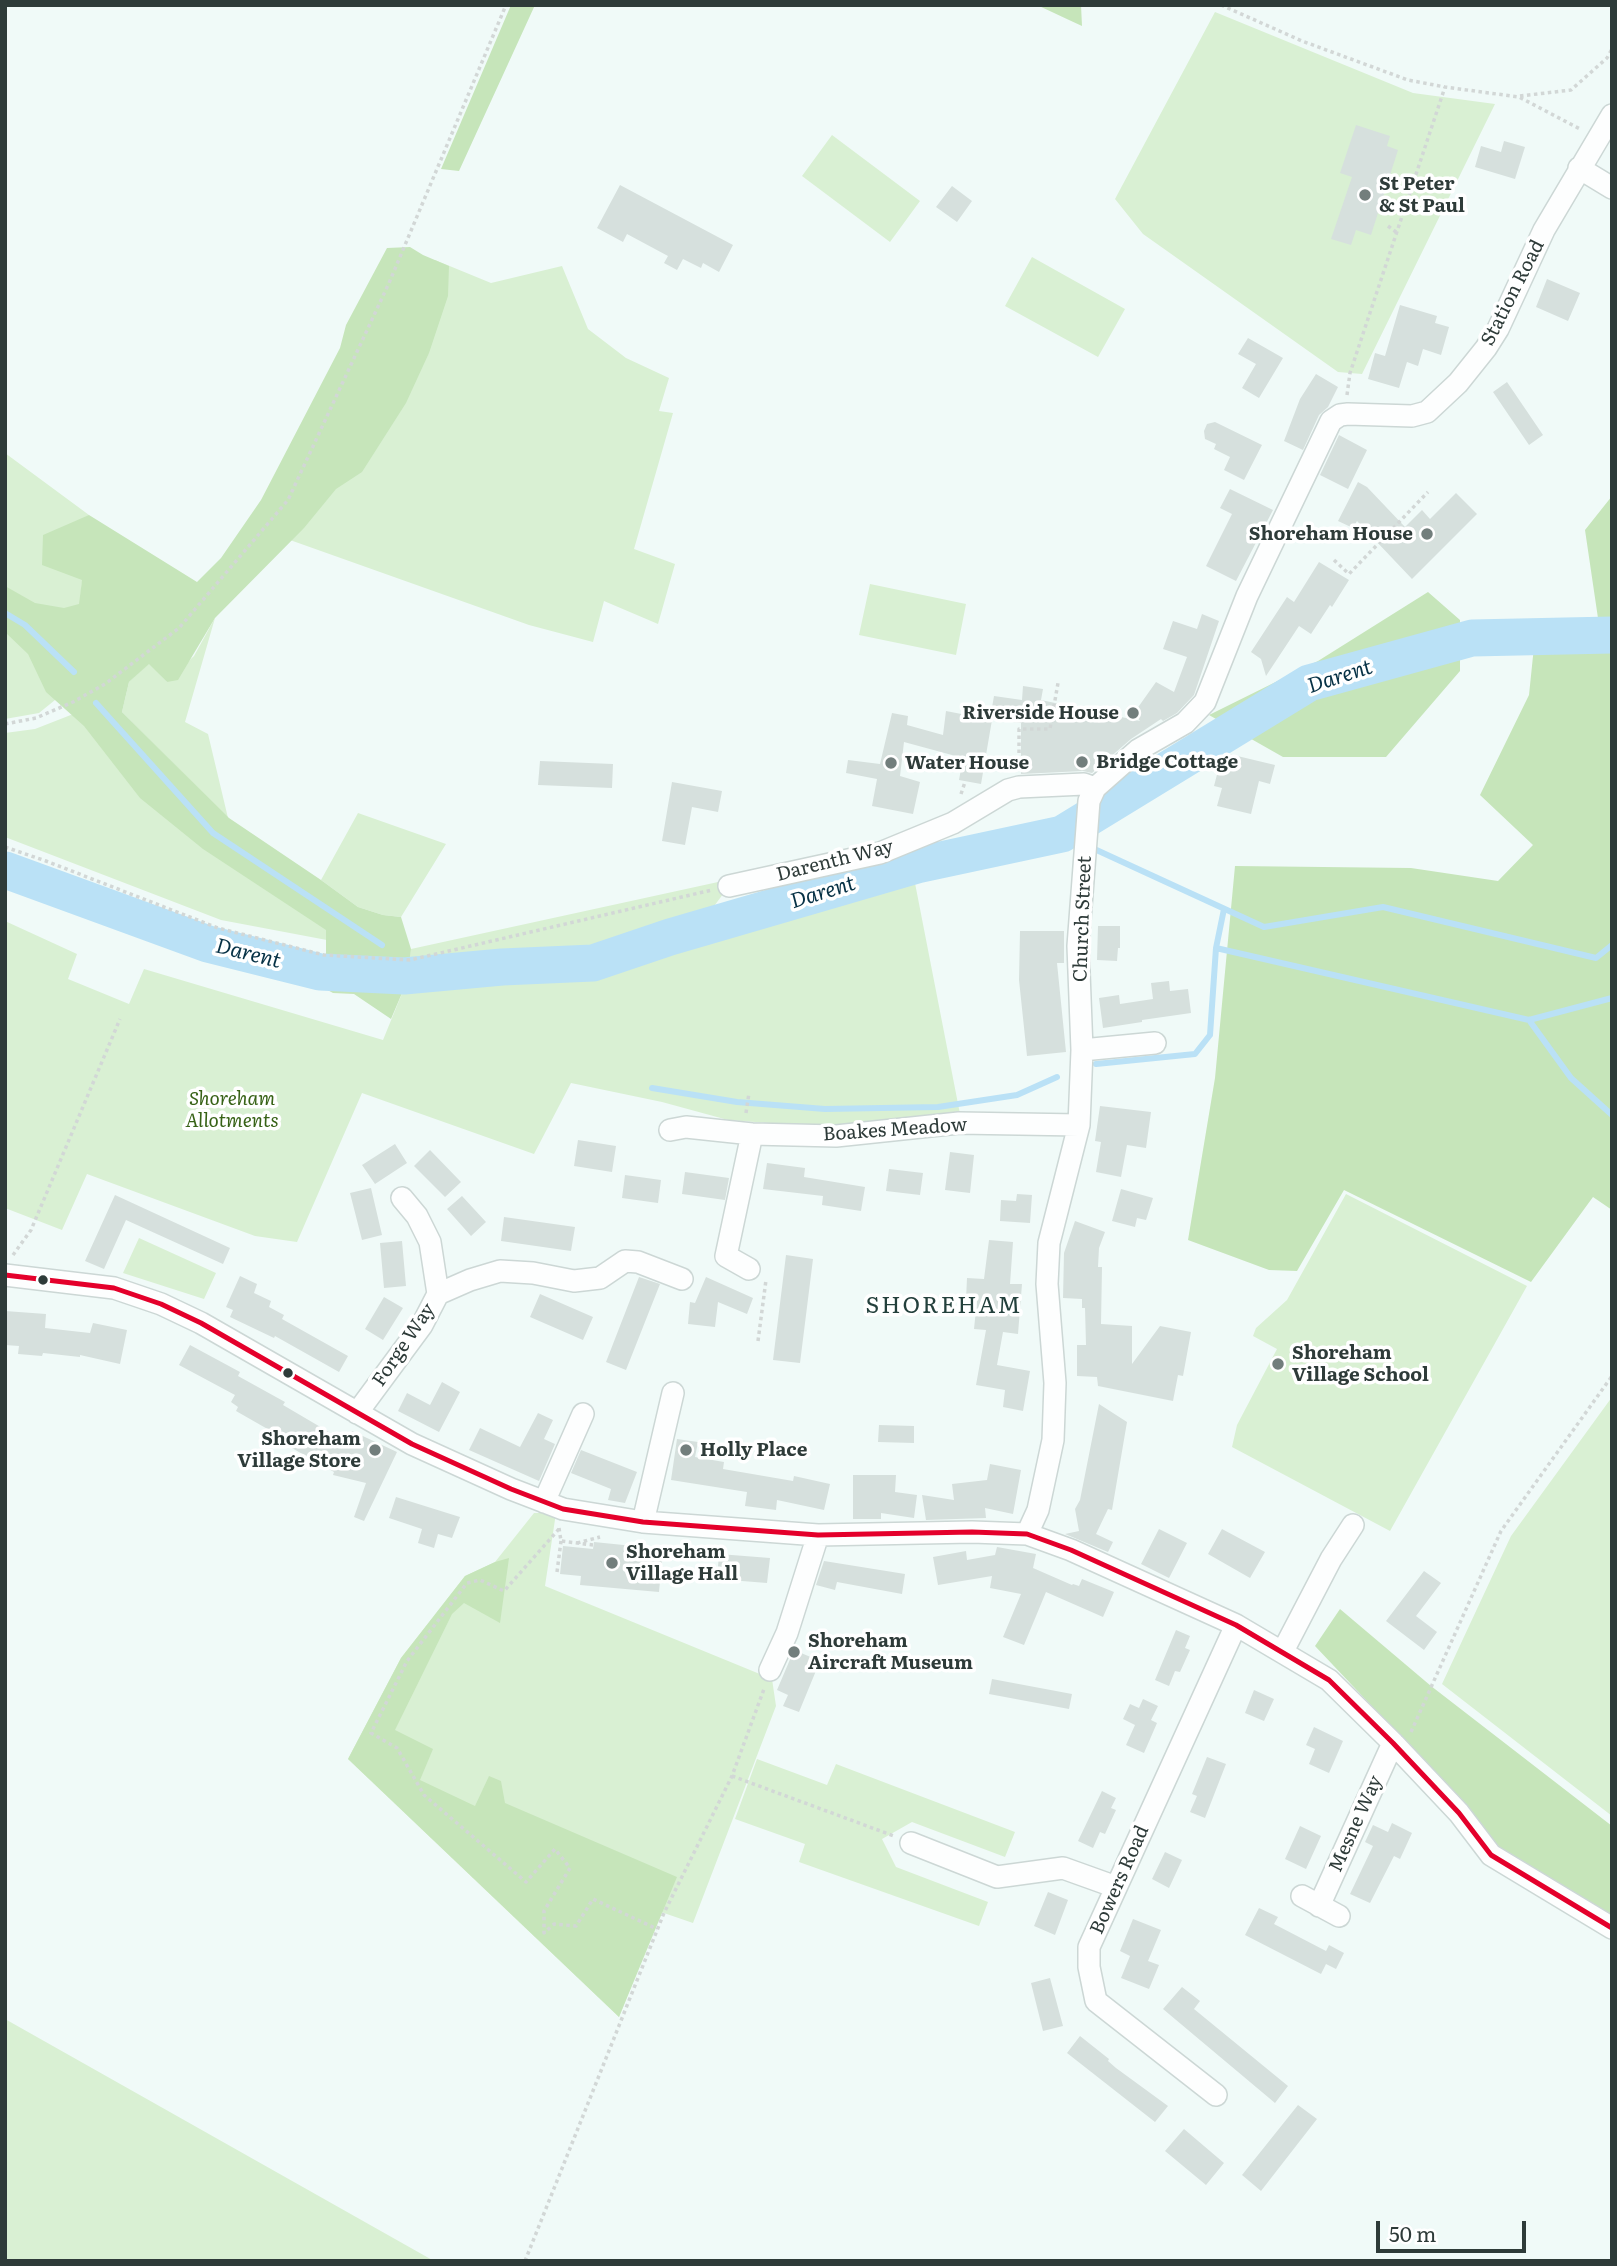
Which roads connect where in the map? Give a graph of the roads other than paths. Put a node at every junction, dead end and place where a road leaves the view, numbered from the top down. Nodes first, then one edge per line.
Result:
1 (1612, 115) edge
2 (1579, 168) junction
3 (1612, 188) edge
4 (1092, 795) junction
5 (729, 886) road end
6 (1155, 1043) dead end
7 (1082, 1050) junction
8 (1079, 1125) junction
9 (670, 1130) dead end
10 (751, 1134) junction
11 (402, 1198) dead end
12 (8, 1266) edge
13 (750, 1269) road end
14 (682, 1279) dead end
15 (438, 1294) junction
16 (673, 1393) dead end
17 (358, 1413) junction
18 (583, 1415) dead end
19 (555, 1513) junction
20 (643, 1522) junction
21 (1353, 1525) dead end
22 (1027, 1534) junction
23 (818, 1535) junction
24 (1236, 1625) junction
25 (1283, 1651) junction
26 (770, 1670) road end
27 (1397, 1748) junction
28 (911, 1843) road end
29 (1116, 1887) junction
30 (1339, 1916) dead end
31 (1612, 1928) edge
32 (1216, 2095) dead end

1 - 2 street, Station Road
2 - 3 street
2 - 4 street, Station Road
4 - 5 street, Darenth Way
4 - 7 street, Church Street
6 - 7 street
7 - 8 street, Church Street
8 - 10 street, Boakes Meadow
8 - 22 street, Church Street
9 - 10 street, Boakes Meadow
10 - 13 street
11 - 15 street, Forge Way
12 - 17 street
14 - 15 street
15 - 17 street, Forge Way
16 - 20 street
17 - 19 street
18 - 19 street
19 - 20 street
20 - 23 street
21 - 25 street
22 - 23 street
22 - 24 street
23 - 26 street
24 - 25 street
24 - 29 street, Bowers Road
25 - 27 street
27 - 30 street, Mesne Way
27 - 31 street
28 - 29 street
29 - 32 street, Bowers Road

